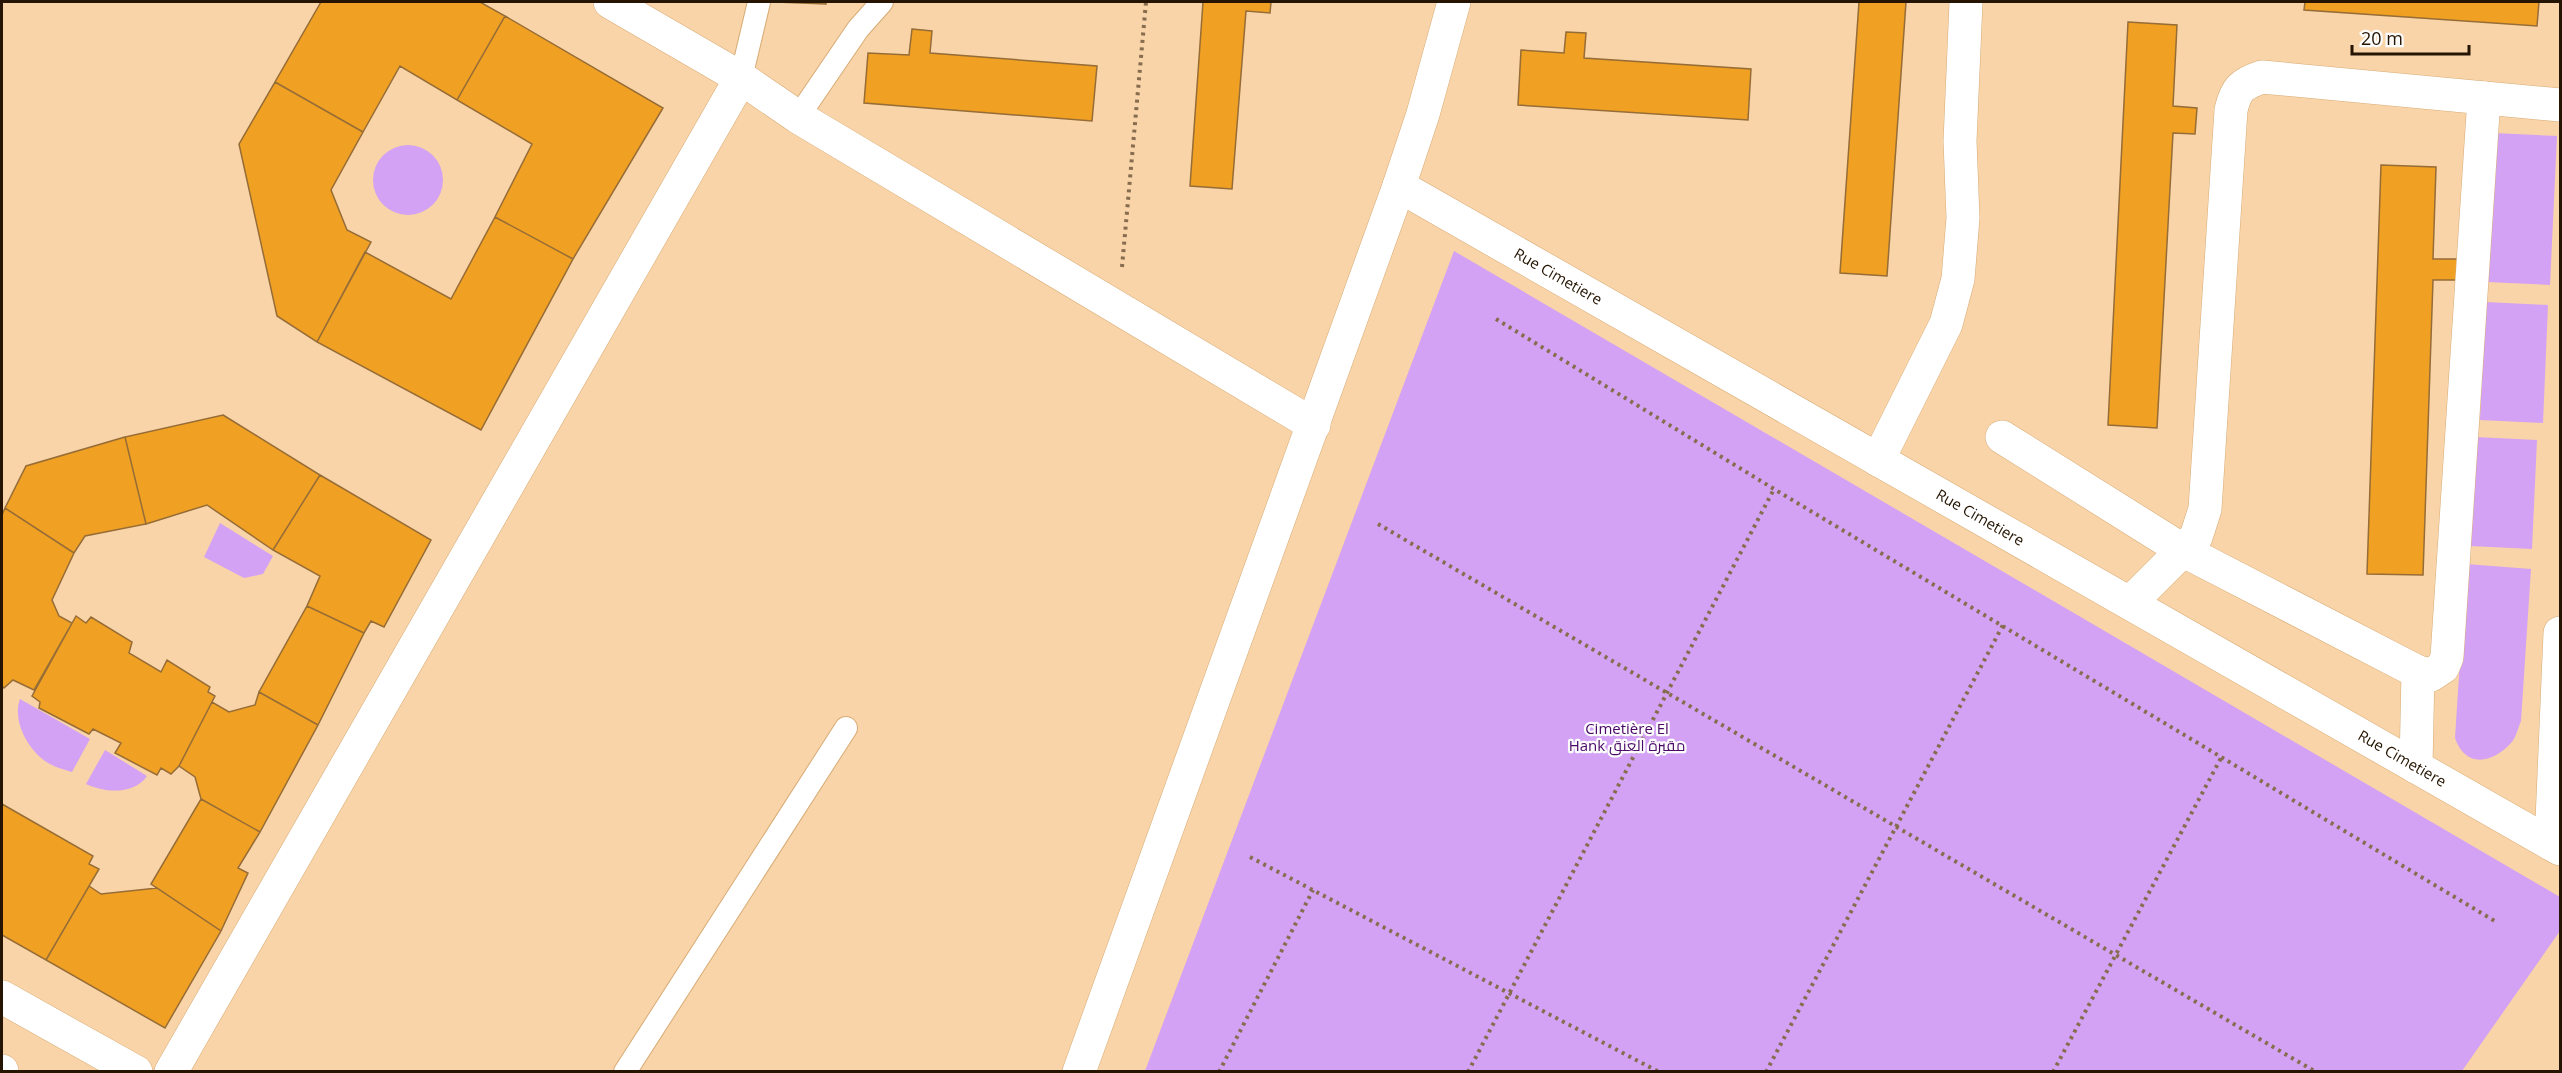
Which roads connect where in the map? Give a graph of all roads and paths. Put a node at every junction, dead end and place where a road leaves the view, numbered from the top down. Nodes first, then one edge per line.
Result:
1 (610, 2) edge
2 (759, 2) edge
3 (882, 2) edge
4 (1146, 2) edge
5 (1455, 2) edge
6 (1965, 2) edge
7 (741, 78) junction
8 (2484, 98) junction
9 (2560, 105) edge
10 (798, 117) junction
11 (1399, 186) junction
12 (1119, 308) junction
13 (1496, 318) dead end
14 (1314, 425) junction
15 (2002, 437) dead end
16 (1878, 460) junction
17 (1774, 489) junction
18 (1378, 524) dead end
19 (2184, 551) junction
20 (2130, 603) junction
21 (2003, 625) junction
22 (2560, 633) edge
23 (2418, 672) junction
24 (1667, 693) junction
25 (846, 728) dead end
26 (2221, 758) junction
27 (2416, 767) junction
28 (1896, 826) junction
29 (2556, 847) edge
30 (1250, 857) dead end
31 (1313, 890) junction
32 (2498, 923) dead end
33 (2116, 955) junction
34 (1509, 993) junction
35 (2, 997) edge
36 (136, 1071) edge
37 (171, 1071) edge
38 (625, 1071) edge
39 (1079, 1071) edge
40 (1219, 1071) edge
41 (1468, 1071) edge
42 (1659, 1071) edge
43 (1766, 1071) edge
44 (2054, 1071) edge
45 (2316, 1071) edge

1 - 7 street
2 - 7 lane
3 - 10 lane
4 - 12 path
5 - 11 street
6 - 16 street
7 - 10 street
7 - 37 street
8 - 9 street
8 - 19 street
8 - 23 street
10 - 12 street
11 - 14 street
11 - 16 street, Rue Cimetiere
12 - 14 street
13 - 17 path
14 - 39 street
15 - 19 street
16 - 20 street, Rue Cimetiere
17 - 21 path
17 - 24 path
18 - 24 path
19 - 20 street
19 - 23 street
20 - 27 street, Rue Cimetiere
21 - 26 path
21 - 28 path
22 - 29 street
23 - 27 street
24 - 28 path
24 - 34 path
25 - 38 lane
26 - 32 path
26 - 33 path
27 - 29 street, Rue Cimetiere
28 - 33 path
28 - 43 path
30 - 31 path
31 - 34 path
31 - 40 path
33 - 44 path
33 - 45 path
34 - 41 path
34 - 42 path
35 - 36 street

